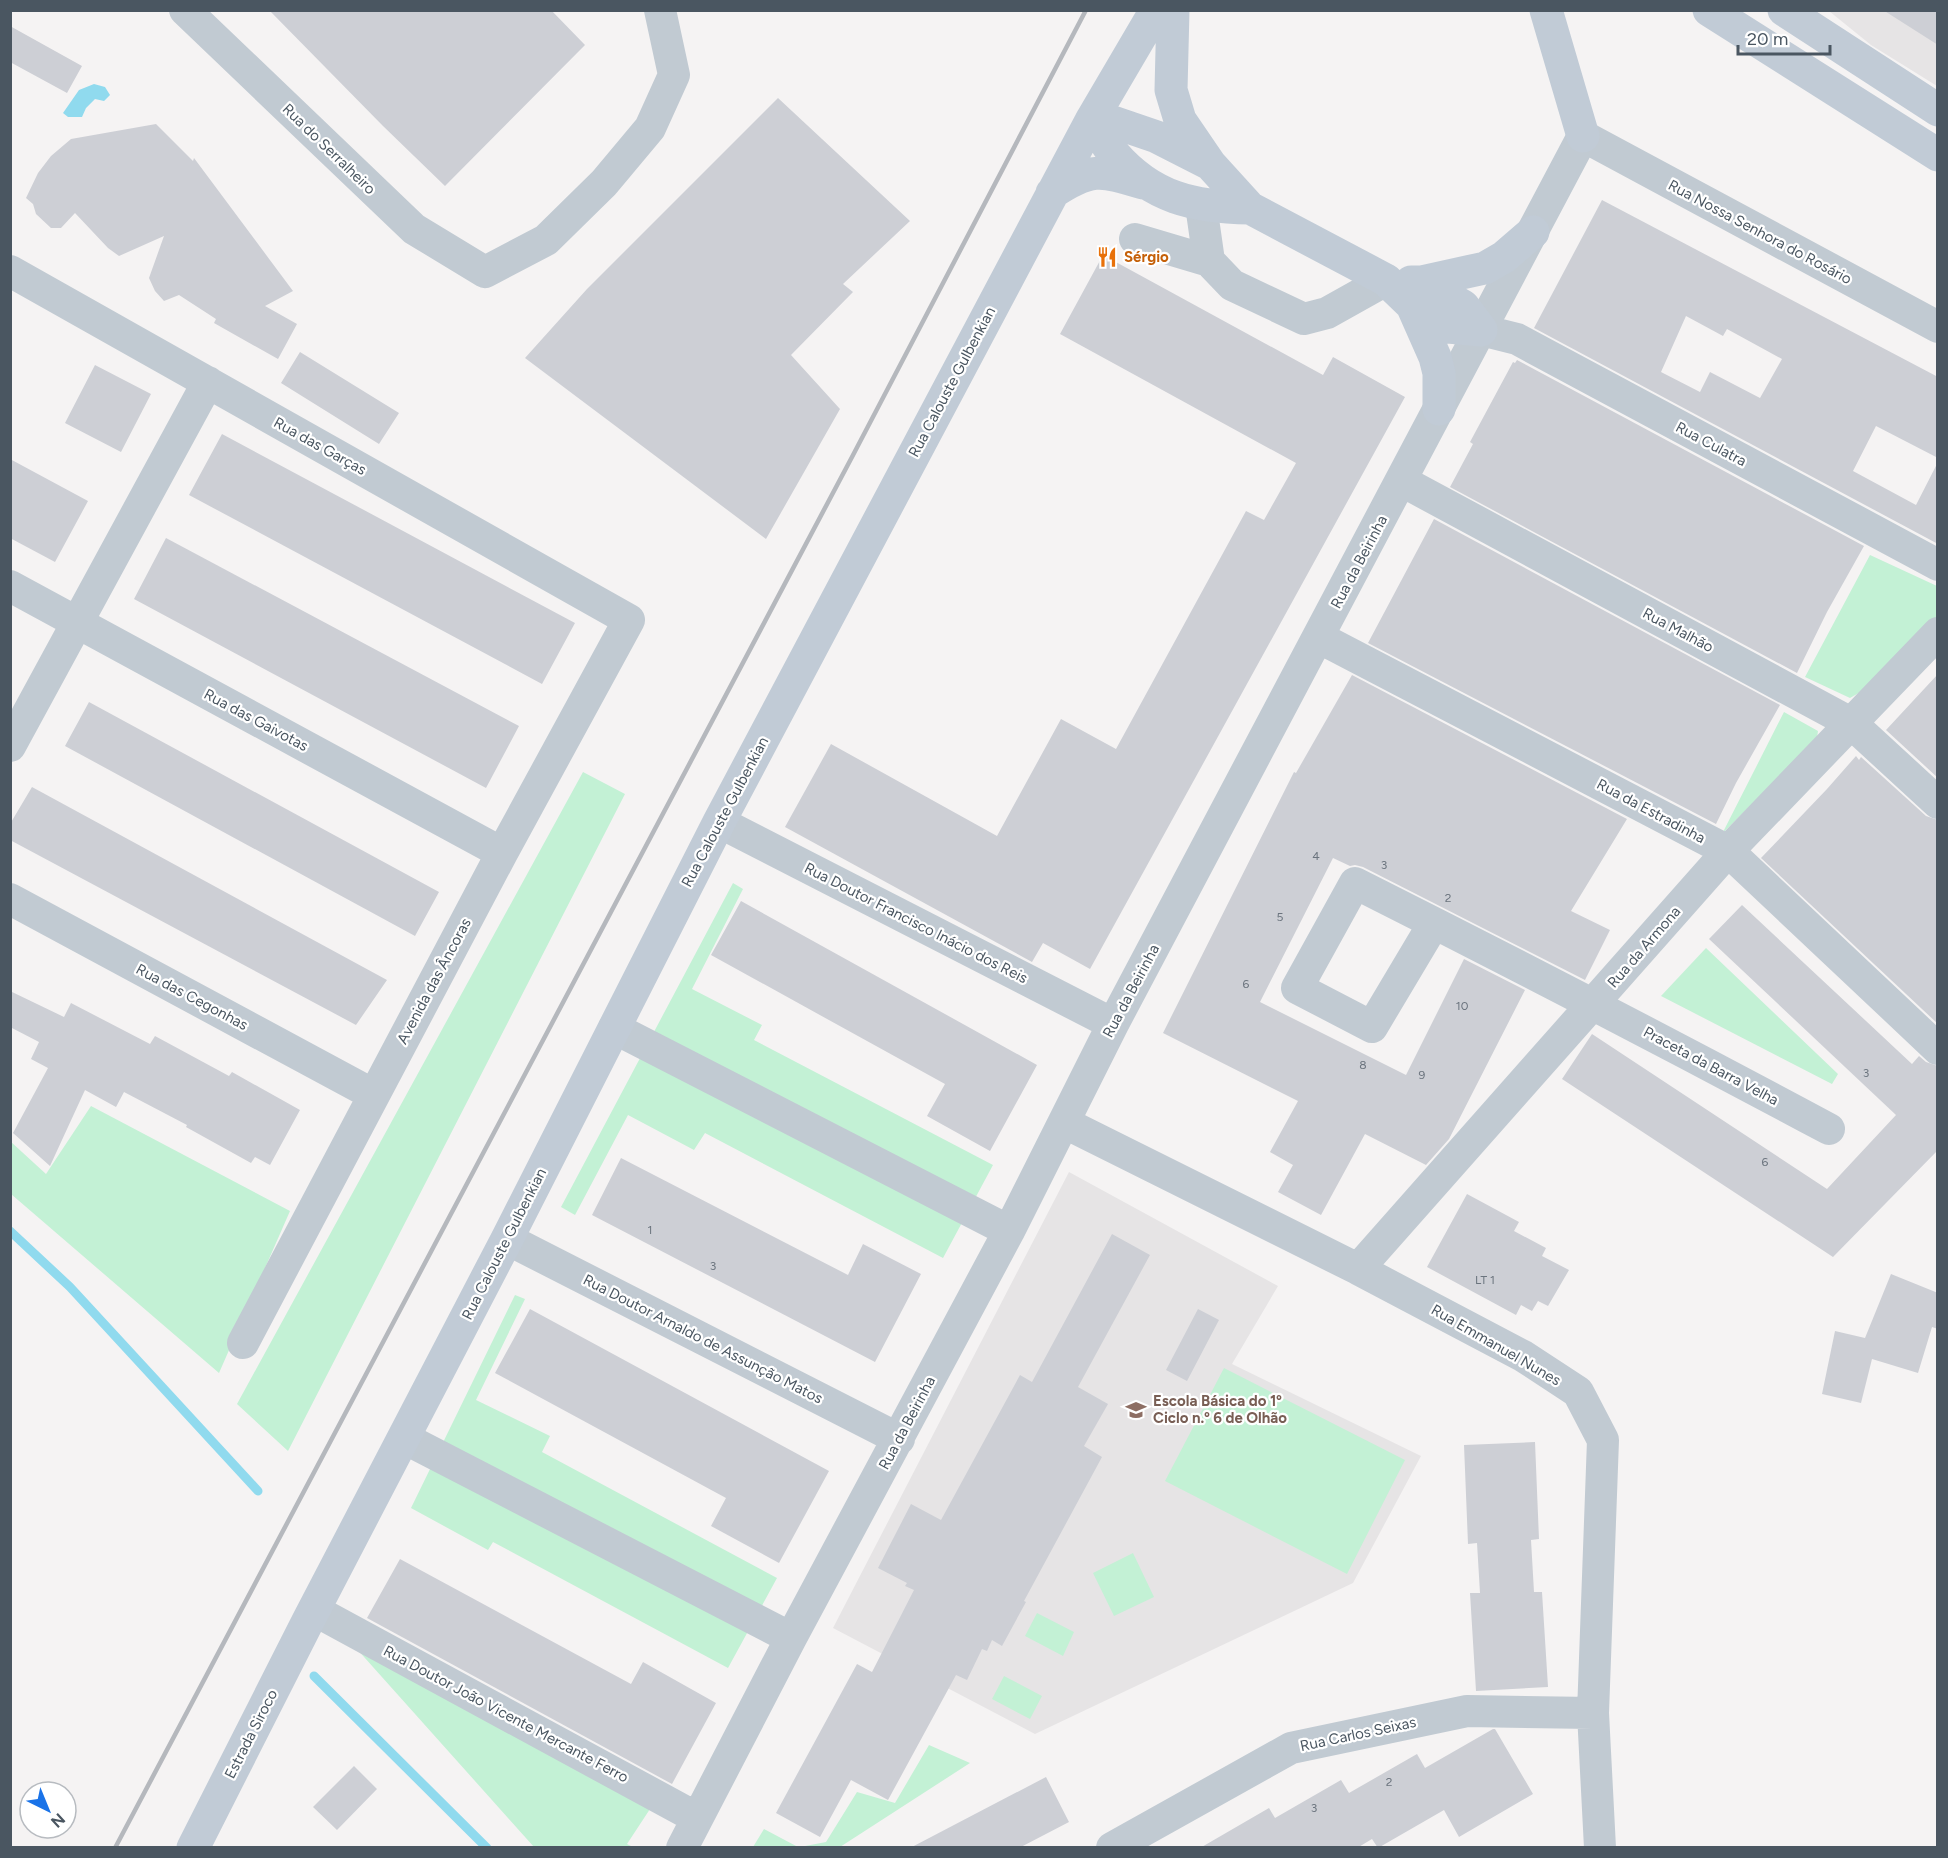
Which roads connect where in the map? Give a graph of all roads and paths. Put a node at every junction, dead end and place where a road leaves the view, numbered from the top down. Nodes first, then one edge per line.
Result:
1 (185, 10) edge
2 (660, 10) edge
3 (1156, 10) edge
4 (1173, 10) edge
5 (1546, 10) edge
6 (1709, 10) edge
7 (1784, 10) edge
8 (1938, 110) edge
9 (1092, 119) junction
10 (1583, 136) junction
11 (1938, 155) edge
12 (1210, 164) junction
13 (1145, 183) junction
14 (1052, 193) junction
15 (1201, 205) junction
16 (1250, 208) junction
17 (1533, 232) junction
18 (1135, 239) dead end
19 (1209, 261) junction
20 (10, 271) edge
21 (1386, 280) junction
22 (1416, 294) junction
23 (1938, 327) edge
24 (1481, 330) junction
25 (208, 382) junction
26 (1440, 409) junction
27 (1402, 482) junction
28 (1938, 565) edge
29 (10, 586) edge
30 (629, 621) joint
31 (78, 623) junction
32 (1938, 633) edge
33 (1318, 637) junction
34 (1851, 723) junction
35 (10, 746) edge
36 (1938, 803) edge
37 (719, 822) junction
38 (1728, 851) junction
39 (502, 853) junction
40 (10, 899) edge
41 (1434, 923) junction
42 (1594, 1004) junction
43 (1113, 1024) junction
44 (614, 1028) junction
45 (1938, 1050) edge
46 (374, 1095) junction
47 (1065, 1123) junction
48 (1829, 1129) dead end
49 (1009, 1232) junction
50 (507, 1239) junction
51 (1358, 1269) junction
52 (243, 1343) dead end
53 (404, 1438) junction
54 (899, 1438) junction
55 (311, 1615) junction
56 (791, 1638) junction
57 (1593, 1713) junction
58 (697, 1818) junction
59 (1161, 1836) edge
60 (193, 1848) edge
61 (682, 1848) edge
62 (1112, 1848) edge
63 (1600, 1848) edge

1 - 2 street, Rua do Serralheiro
3 - 9 street, Rua Calouste Gulbenkian
4 - 12 street
5 - 10 street
6 - 11 street
7 - 8 street
9 - 12 street
9 - 13 street
9 - 14 street, Rua Calouste Gulbenkian
10 - 17 street, Rua da Beirinha
10 - 23 street, Rua Nossa Senhora do Rosário
12 - 16 street
13 - 14 street
13 - 15 street
14 - 37 street, Rua Calouste Gulbenkian
15 - 16 street
15 - 19 street
16 - 21 street
17 - 22 street
17 - 24 street, Rua da Beirinha
18 - 19 street
19 - 21 street
20 - 25 street, Rua das Garças
21 - 22 street
22 - 24 street
22 - 26 street
24 - 26 street, Rua da Beirinha
24 - 28 street, Rua Culatra
25 - 30 street, Rua das Garças
25 - 31 street
26 - 27 street, Rua da Beirinha
27 - 33 street, Rua da Beirinha
27 - 34 street, Rua Malhão
29 - 31 street, Rua das Gaivotas
30 - 39 street, Avenida das Âncoras
31 - 35 street
31 - 39 street, Rua das Gaivotas
32 - 34 street, Rua da Armona
33 - 38 street, Rua da Estradinha
33 - 43 street, Rua da Beirinha
34 - 36 street, Rua Malhão
34 - 38 street, Rua da Armona
37 - 43 street, Rua Doutor Francisco Inácio dos Reis
37 - 44 street, Rua Calouste Gulbenkian
38 - 42 street, Rua da Armona
38 - 45 street, Rua da Estradinha
39 - 46 street, Avenida das Âncoras
40 - 46 street, Rua das Cegonhas
41 - 41 street, Praceta da Barra Velha
41 - 42 street, Praceta da Barra Velha
42 - 48 street, Praceta da Barra Velha
42 - 51 street, Rua da Armona
43 - 47 street, Rua da Beirinha
44 - 49 street
44 - 50 street, Rua Calouste Gulbenkian
46 - 52 street, Avenida das Âncoras
47 - 49 street, Rua da Beirinha
47 - 51 street, Rua Emmanuel Nunes
49 - 54 street, Rua da Beirinha
50 - 53 street, Rua Calouste Gulbenkian
50 - 54 street, Rua Doutor Arnaldo de Assunção Matos
51 - 57 street, Rua Emmanuel Nunes
53 - 55 street, Rua Calouste Gulbenkian
53 - 56 street
54 - 56 street, Rua da Beirinha
55 - 58 street, Rua Doutor João Vicente Mercante Ferro
55 - 60 street, Estrada Siroco
56 - 58 street, Rua da Beirinha
57 - 59 street, Rua Carlos Seixas
57 - 63 street, Rua Emmanuel Nunes
58 - 61 street, Rua da Beirinha
59 - 62 street, Rua Carlos Seixas

